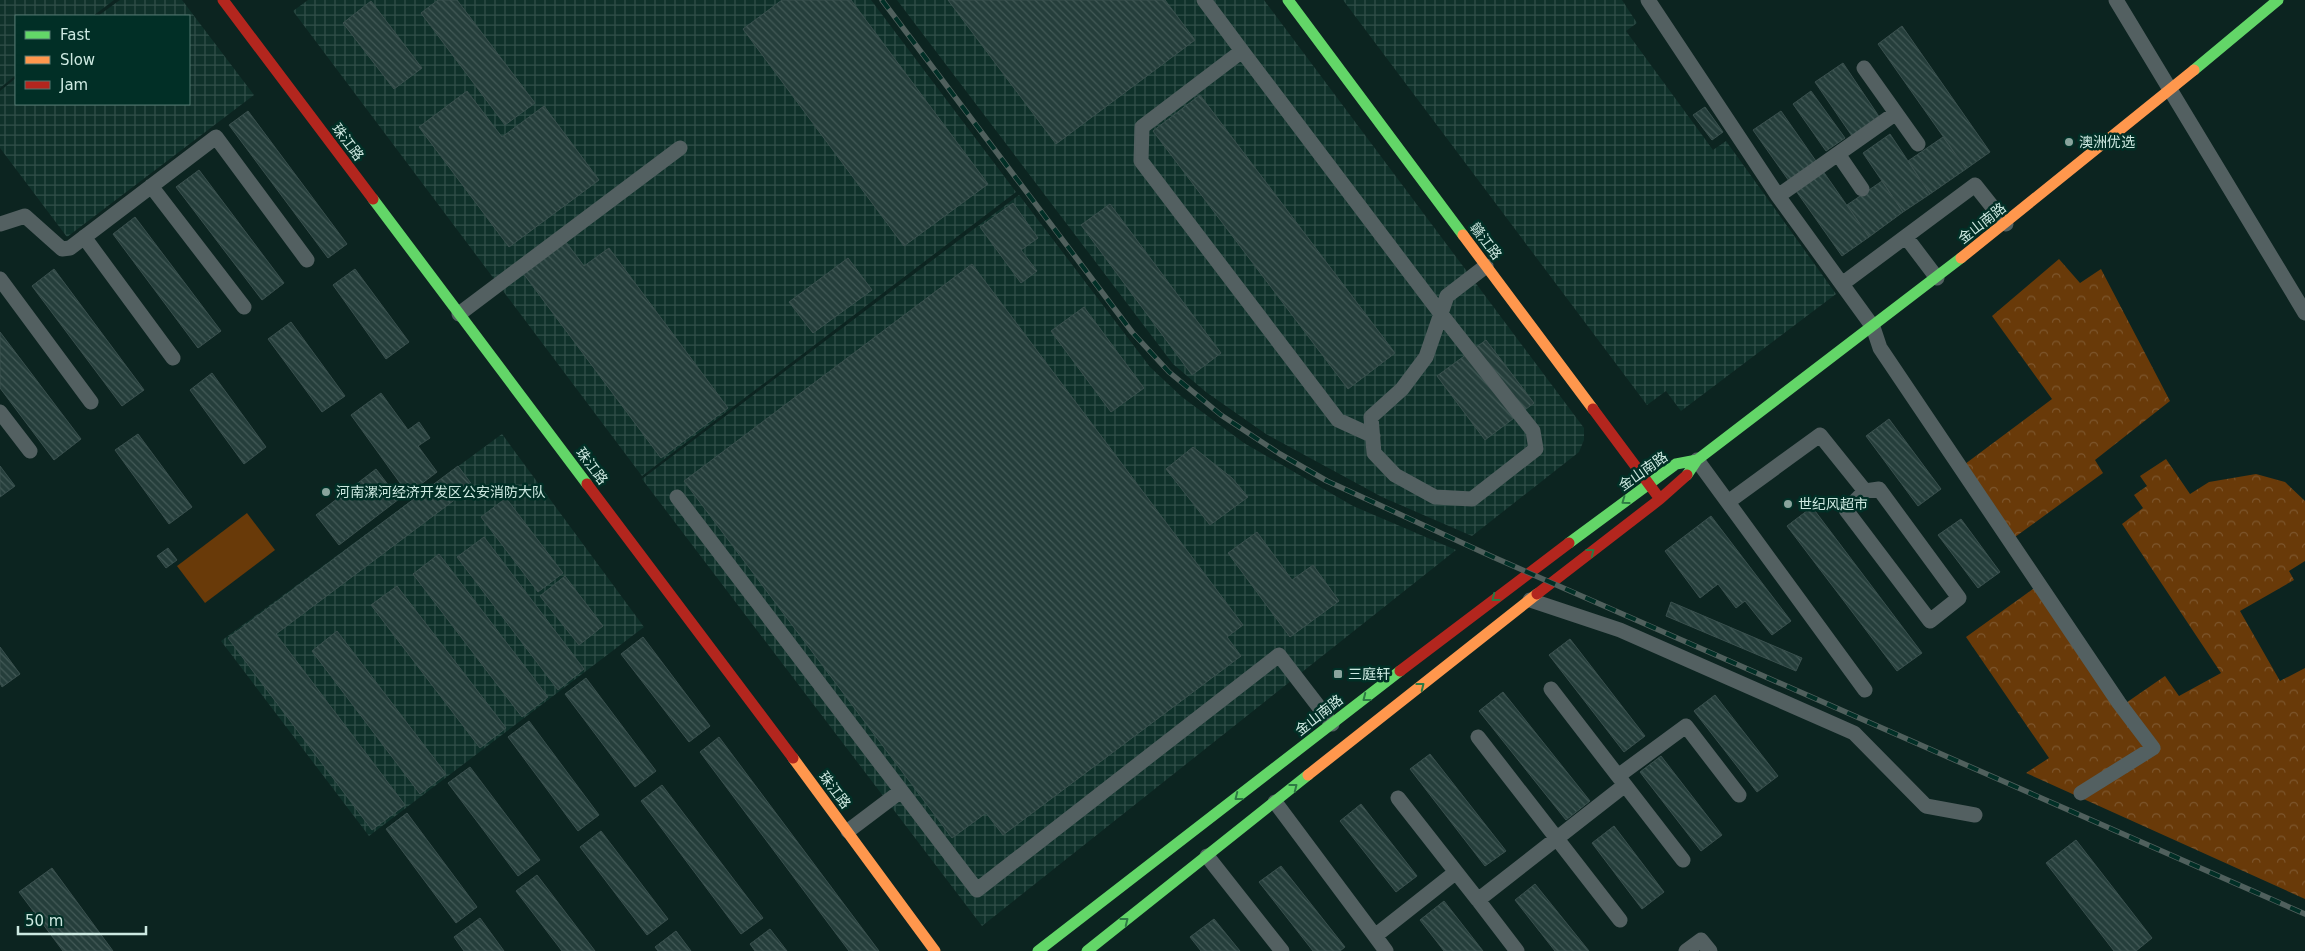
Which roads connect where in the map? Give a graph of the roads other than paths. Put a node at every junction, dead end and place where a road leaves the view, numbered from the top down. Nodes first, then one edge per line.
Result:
1 (223, 0) edge
2 (1204, 0) edge
3 (1288, 0) edge
4 (1648, 0) edge
5 (2116, 0) edge
6 (2278, 0) edge
7 (1242, 51) junction
8 (1864, 68) dead end
9 (2170, 92) junction
10 (1896, 113) junction
11 (1918, 144) dead end
12 (680, 148) dead end
13 (1838, 154) junction
14 (151, 186) junction
15 (1862, 189) dead end
16 (1778, 196) junction
17 (0, 224) edge
18 (2006, 224) junction
19 (84, 237) junction
20 (1906, 237) junction
21 (307, 260) dead end
22 (1486, 266) junction
23 (1937, 278) junction
24 (0, 279) edge
25 (1842, 284) junction
26 (244, 307) dead end
27 (2305, 313) edge
28 (459, 314) junction
29 (1441, 314) junction
30 (1873, 327) junction
31 (172, 358) dead end
32 (91, 402) dead end
33 (0, 412) edge
34 (1373, 436) junction
35 (30, 452) dead end
36 (1697, 460) junction
37 (1649, 484) junction
38 (1866, 491) junction
39 (676, 497) dead end
40 (1660, 499) junction
41 (1728, 502) junction
42 (1530, 600) junction
43 (1551, 689) dead end
44 (1865, 690) dead end
45 (1332, 724) junction
46 (1478, 737) dead end
47 (1622, 781) junction
48 (901, 791) junction
49 (2081, 793) dead end
50 (1739, 795) dead end
51 (1398, 798) dead end
52 (1275, 802) junction
53 (1974, 815) dead end
54 (848, 831) junction
55 (1557, 838) junction
56 (1207, 856) junction
57 (1683, 860) dead end
58 (1456, 872) junction
59 (1478, 900) junction
60 (1620, 920) dead end
61 (1375, 936) junction
62 (935, 951) edge
63 (1038, 951) edge
64 (1087, 951) edge
65 (1282, 951) edge
66 (1386, 951) edge
67 (1517, 951) edge
68 (1686, 951) edge
69 (1710, 951) edge

1 - 28 main road, 珠江路
2 - 7 street
3 - 22 main road, 赣江路
4 - 16 street
5 - 9 street
6 - 9 main road, 金山南路
7 - 29 street
7 - 34 street
8 - 10 street
9 - 18 main road, 金山南路
9 - 27 street
10 - 11 street
10 - 13 street
12 - 28 street
13 - 15 street
13 - 16 street
14 - 19 street
14 - 21 street
14 - 26 street
16 - 25 street
17 - 19 street
18 - 20 street
18 - 23 main road, 金山南路
19 - 31 street
20 - 23 street
20 - 25 street
22 - 29 street
22 - 37 main road, 赣江路
23 - 30 main road, 金山南路
24 - 32 street
25 - 30 street
28 - 54 main road, 珠江路
29 - 34 street
29 - 34 street
30 - 36 main road, 金山南路
30 - 49 street
33 - 35 street
36 - 37 main road, 金山南路
36 - 40 main road, 金山南路
36 - 41 street
37 - 40 main road, 赣江路
37 -> 45 main road, 金山南路
38 - 38 street
38 - 41 street
39 - 48 street
42 -> 40 main road, 金山南路
41 - 44 street
52 -> 42 main road, 金山南路
42 - 53 street
43 - 47 street
45 - 48 street
45 -> 63 main road, 金山南路
46 - 55 street
47 - 50 street
47 - 55 street
47 - 57 street
48 - 54 street
51 - 58 street
52 - 56 main road, 金山南路
52 - 61 street
54 - 62 main road, 珠江路
55 - 59 street
55 - 60 street
64 -> 56 main road, 金山南路
56 - 65 street
58 - 59 street
58 - 61 street
59 - 67 street
61 - 66 street
68 - 69 street

